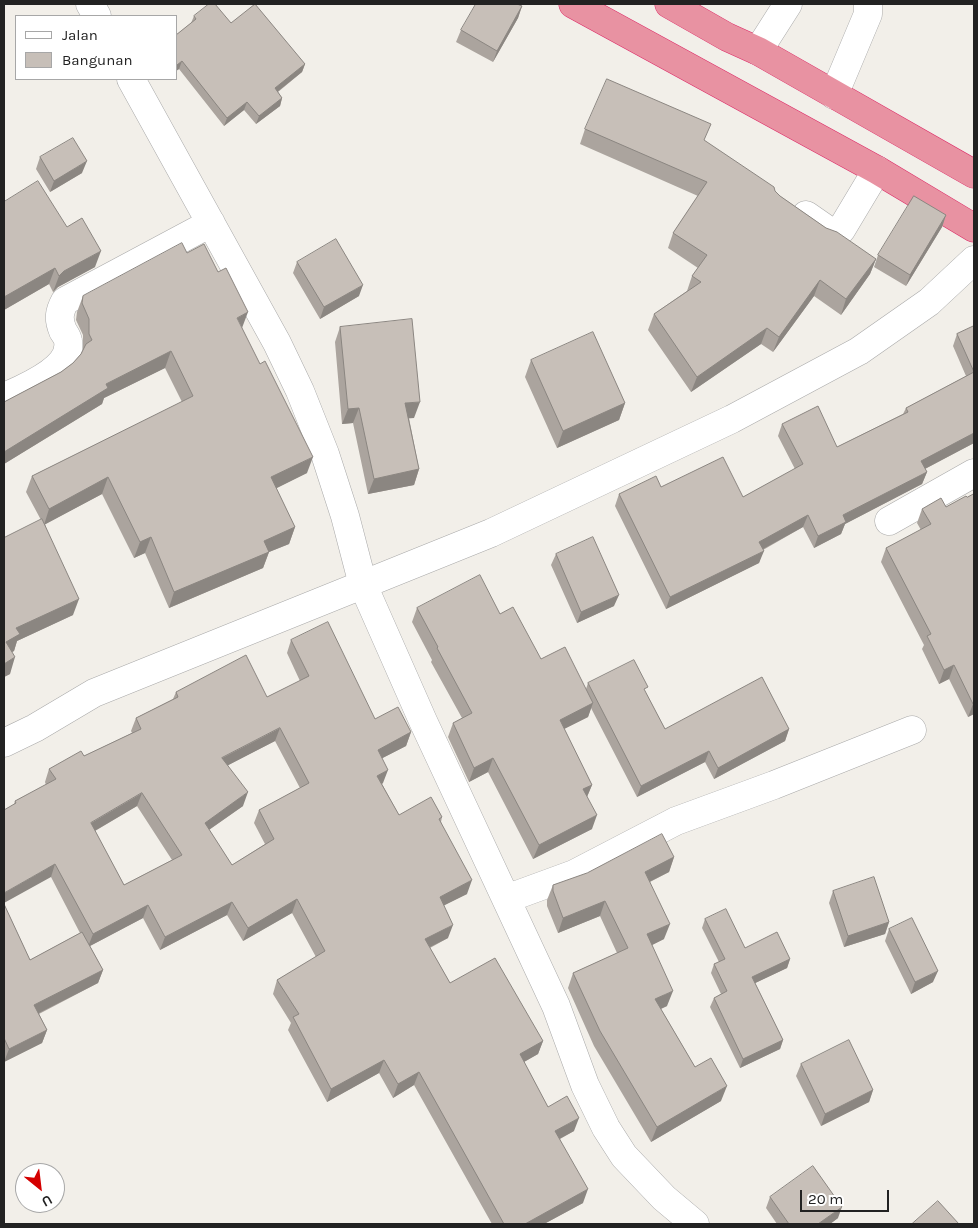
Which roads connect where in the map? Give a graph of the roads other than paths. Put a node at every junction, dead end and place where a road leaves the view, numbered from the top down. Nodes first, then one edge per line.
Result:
1 (90, 4) edge
2 (573, 4) edge
3 (669, 4) edge
4 (788, 4) edge
5 (868, 4) edge
6 (96, 15) edge
7 (758, 51) junction
8 (132, 80) edge
9 (834, 95) junction
10 (877, 170) junction
11 (974, 174) edge
12 (783, 199) edge
13 (211, 223) junction
14 (974, 228) edge
15 (974, 260) edge
16 (4, 397) edge
17 (974, 474) edge
18 (889, 521) dead end
19 (363, 585) junction
20 (912, 730) dead end
21 (4, 743) edge
22 (508, 901) junction
23 (695, 1224) edge

1 - 6 street
2 - 10 highway
3 - 7 highway
4 - 7 street
5 - 9 street
7 - 9 highway
8 - 13 street
9 - 11 highway
10 - 12 street
10 - 14 highway
13 - 16 street
13 - 19 street
15 - 19 street
17 - 18 street
19 - 21 street
19 - 22 street
20 - 22 street
22 - 23 street

